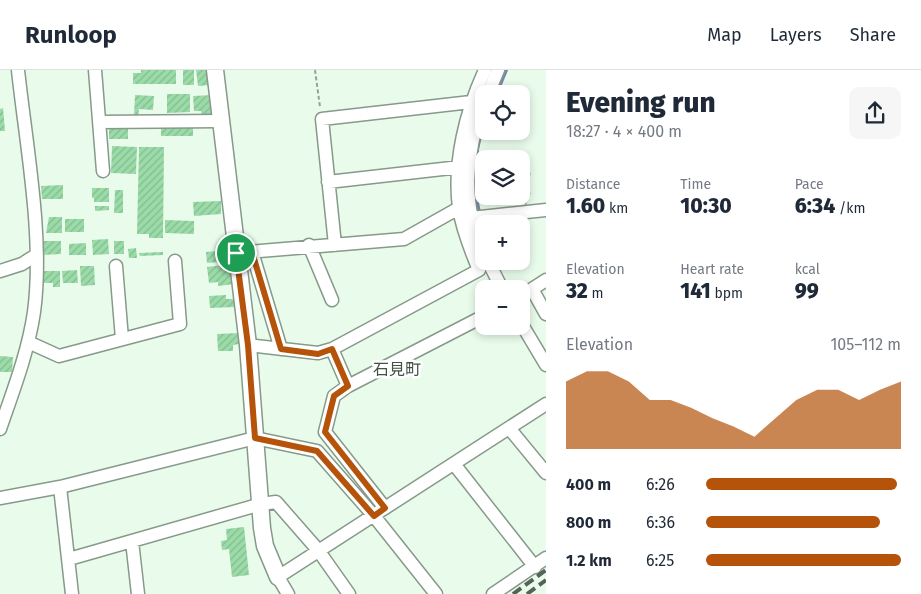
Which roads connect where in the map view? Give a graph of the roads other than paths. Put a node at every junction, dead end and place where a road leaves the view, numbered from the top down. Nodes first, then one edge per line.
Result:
1 (18, 70) edge
2 (95, 70) edge
3 (215, 70) edge
4 (485, 70) edge
5 (498, 70) edge
6 (492, 85) edge
7 (471, 102) junction
8 (220, 121) junction
9 (99, 122) junction
10 (475, 136) edge
11 (460, 167) junction
12 (103, 171) dead end
13 (328, 182) junction
14 (459, 208) junction
15 (546, 210) edge
16 (476, 215) edge
17 (497, 215) edge
18 (475, 216) edge
19 (335, 245) junction
20 (309, 246) junction
21 (244, 253) junction
22 (36, 255) junction
23 (175, 261) dead end
24 (116, 266) dead end
25 (0, 270) edge
26 (546, 280) edge
27 (332, 300) dead end
28 (546, 314) edge
29 (475, 321) edge
30 (528, 335) edge
31 (122, 339) junction
32 (28, 342) junction
33 (248, 345) junction
34 (281, 349) junction
35 (332, 349) junction
36 (546, 365) edge
37 (348, 386) junction
38 (546, 404) edge
39 (510, 428) junction
40 (0, 429) edge
41 (255, 438) junction
42 (454, 464) junction
43 (546, 473) edge
44 (60, 487) junction
45 (0, 498) edge
46 (260, 504) junction
47 (385, 508) junction
48 (374, 516) junction
49 (132, 540) junction
50 (318, 550) junction
51 (546, 558) edge
52 (69, 559) junction
53 (535, 567) junction
54 (278, 577) junction
55 (72, 594) edge
56 (138, 594) edge
57 (288, 594) edge
58 (350, 594) edge
59 (436, 594) edge
60 (493, 594) edge

1 - 22 street
2 - 9 street
3 - 8 street
4 - 7 street
5 - 6 street
7 - 11 street
7 - 13 street
8 - 9 street
8 - 21 street
9 - 12 street
10 - 16 street
11 - 13 street
11 - 14 street
13 - 19 street
14 - 18 street
14 - 19 street
14 - 35 street
15 - 17 street
19 - 20 street
20 - 21 street
20 - 27 street
21 - 33 street
21 - 34 street
22 - 25 street
22 - 32 street
23 - 31 street
24 - 31 street
26 - 28 street
29 - 37 street
30 - 36 street
31 - 32 street
32 - 40 street
33 - 34 street
33 - 41 street
34 - 35 street
35 - 37 street
37 - 47 street
38 - 39 street
39 - 42 street
39 - 43 street
41 - 44 street
41 - 46 street
41 - 48 street
42 - 47 street
42 - 53 street
44 - 45 street
44 - 52 street
46 - 49 street
46 - 50 street
46 - 54 street
47 - 48 street
48 - 50 street
48 - 59 street
49 - 52 street
49 - 56 street
50 - 54 street
50 - 58 street
51 - 53 street
52 - 55 street
53 - 60 street
54 - 57 street

